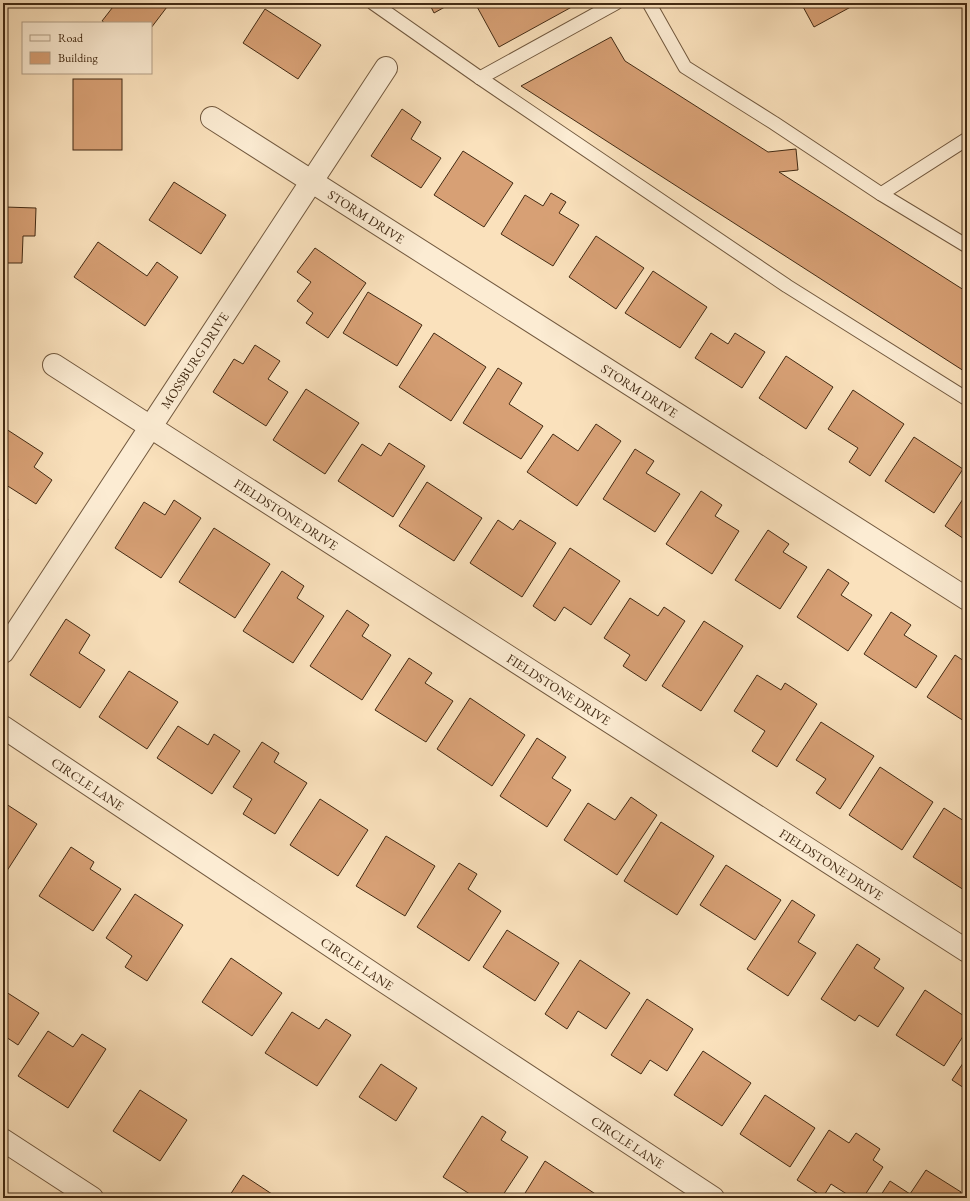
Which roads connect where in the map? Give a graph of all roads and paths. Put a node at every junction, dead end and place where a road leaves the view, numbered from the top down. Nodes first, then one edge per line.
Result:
1 (373, 3) edge
2 (616, 3) edge
3 (649, 3) edge
4 (386, 68) dead end
5 (480, 78) junction
6 (212, 118) dead end
7 (967, 139) edge
8 (312, 181) junction
9 (881, 194) junction
10 (967, 246) edge
11 (54, 365) dead end
12 (967, 399) edge
13 (151, 427) junction
14 (967, 599) edge
15 (3, 652) edge
16 (3, 727) edge
17 (967, 951) edge
18 (3, 1140) edge
19 (92, 1198) edge
20 (713, 1198) edge

1 - 5 lane
2 - 5 lane
3 - 9 lane
4 - 8 street, MOSSBURG DRIVE
5 - 12 lane
6 - 8 street, STORM DRIVE
7 - 9 lane
8 - 13 street, MOSSBURG DRIVE
8 - 14 street, STORM DRIVE
9 - 10 lane
11 - 13 street, FIELDSTONE DRIVE
13 - 15 street, MOSSBURG DRIVE
13 - 17 street, FIELDSTONE DRIVE
16 - 20 street, CIRCLE LANE
18 - 19 street

